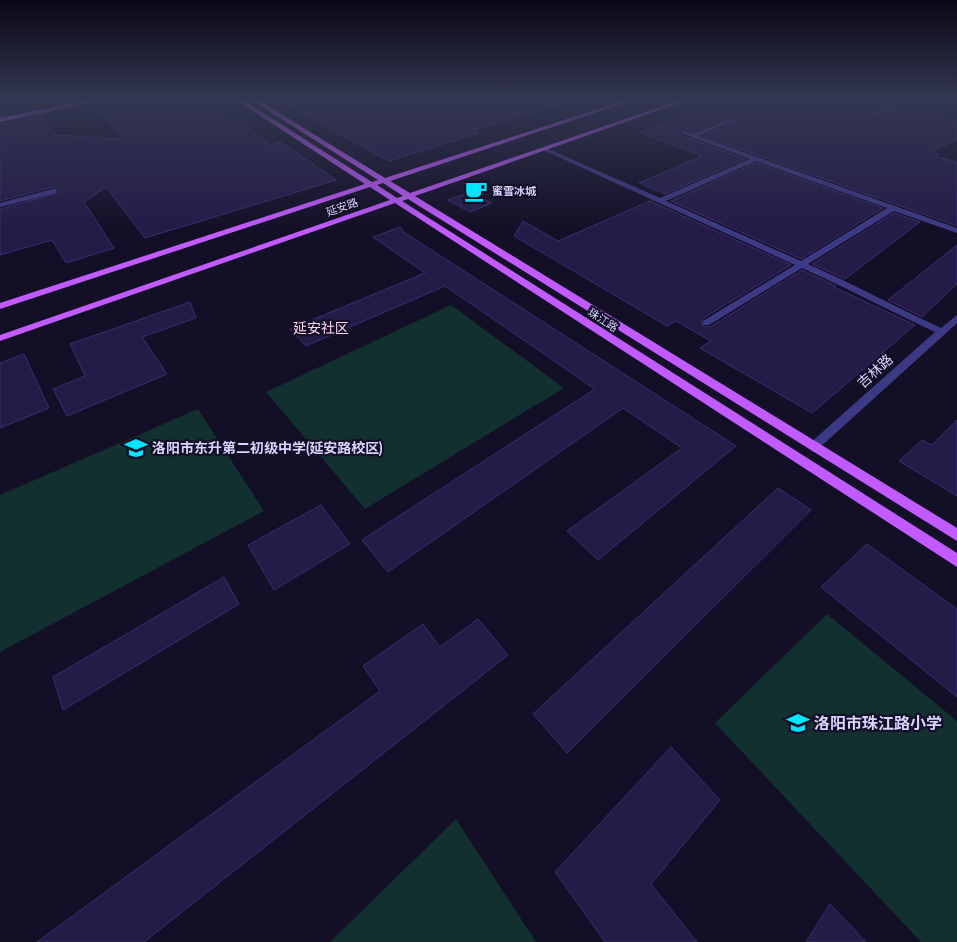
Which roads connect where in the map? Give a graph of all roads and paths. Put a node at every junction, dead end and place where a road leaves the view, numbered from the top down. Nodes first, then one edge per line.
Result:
1 (303, 142) edge
2 (321, 142) edge
3 (502, 142) edge
4 (564, 142) edge
5 (707, 142) edge
6 (544, 149) junction
7 (755, 159) junction
8 (383, 181) junction
9 (369, 185) junction
10 (53, 191) dead end
11 (408, 196) junction
12 (393, 201) junction
13 (660, 201) junction
14 (0, 205) edge
15 (893, 208) junction
16 (957, 231) edge
17 (801, 265) junction
18 (0, 306) edge
19 (957, 318) edge
20 (706, 323) dead end
21 (942, 332) junction
22 (0, 338) edge
23 (813, 447) junction
24 (957, 535) edge
25 (957, 561) edge

1 - 9 main road, 珠江路
2 - 8 main road, 珠江路
3 - 8 main road, 延安路
4 - 6 main road, 延安路
5 - 7 street
6 - 11 main road, 延安路
6 - 13 street
7 - 13 street
7 - 15 street
8 - 9 main road, 延安路
8 - 11 main road, 珠江路
9 - 12 main road, 珠江路
9 - 18 main road, 延安路
10 - 14 street
11 - 12 main road, 延安路
11 - 23 main road, 珠江路
12 - 22 main road, 延安路
12 - 25 main road, 珠江路
13 - 17 street
15 - 16 street
15 - 17 street
17 - 20 street
17 - 21 street
19 - 21 street, 吉林路
21 - 23 street, 吉林路
23 - 24 main road, 珠江路

